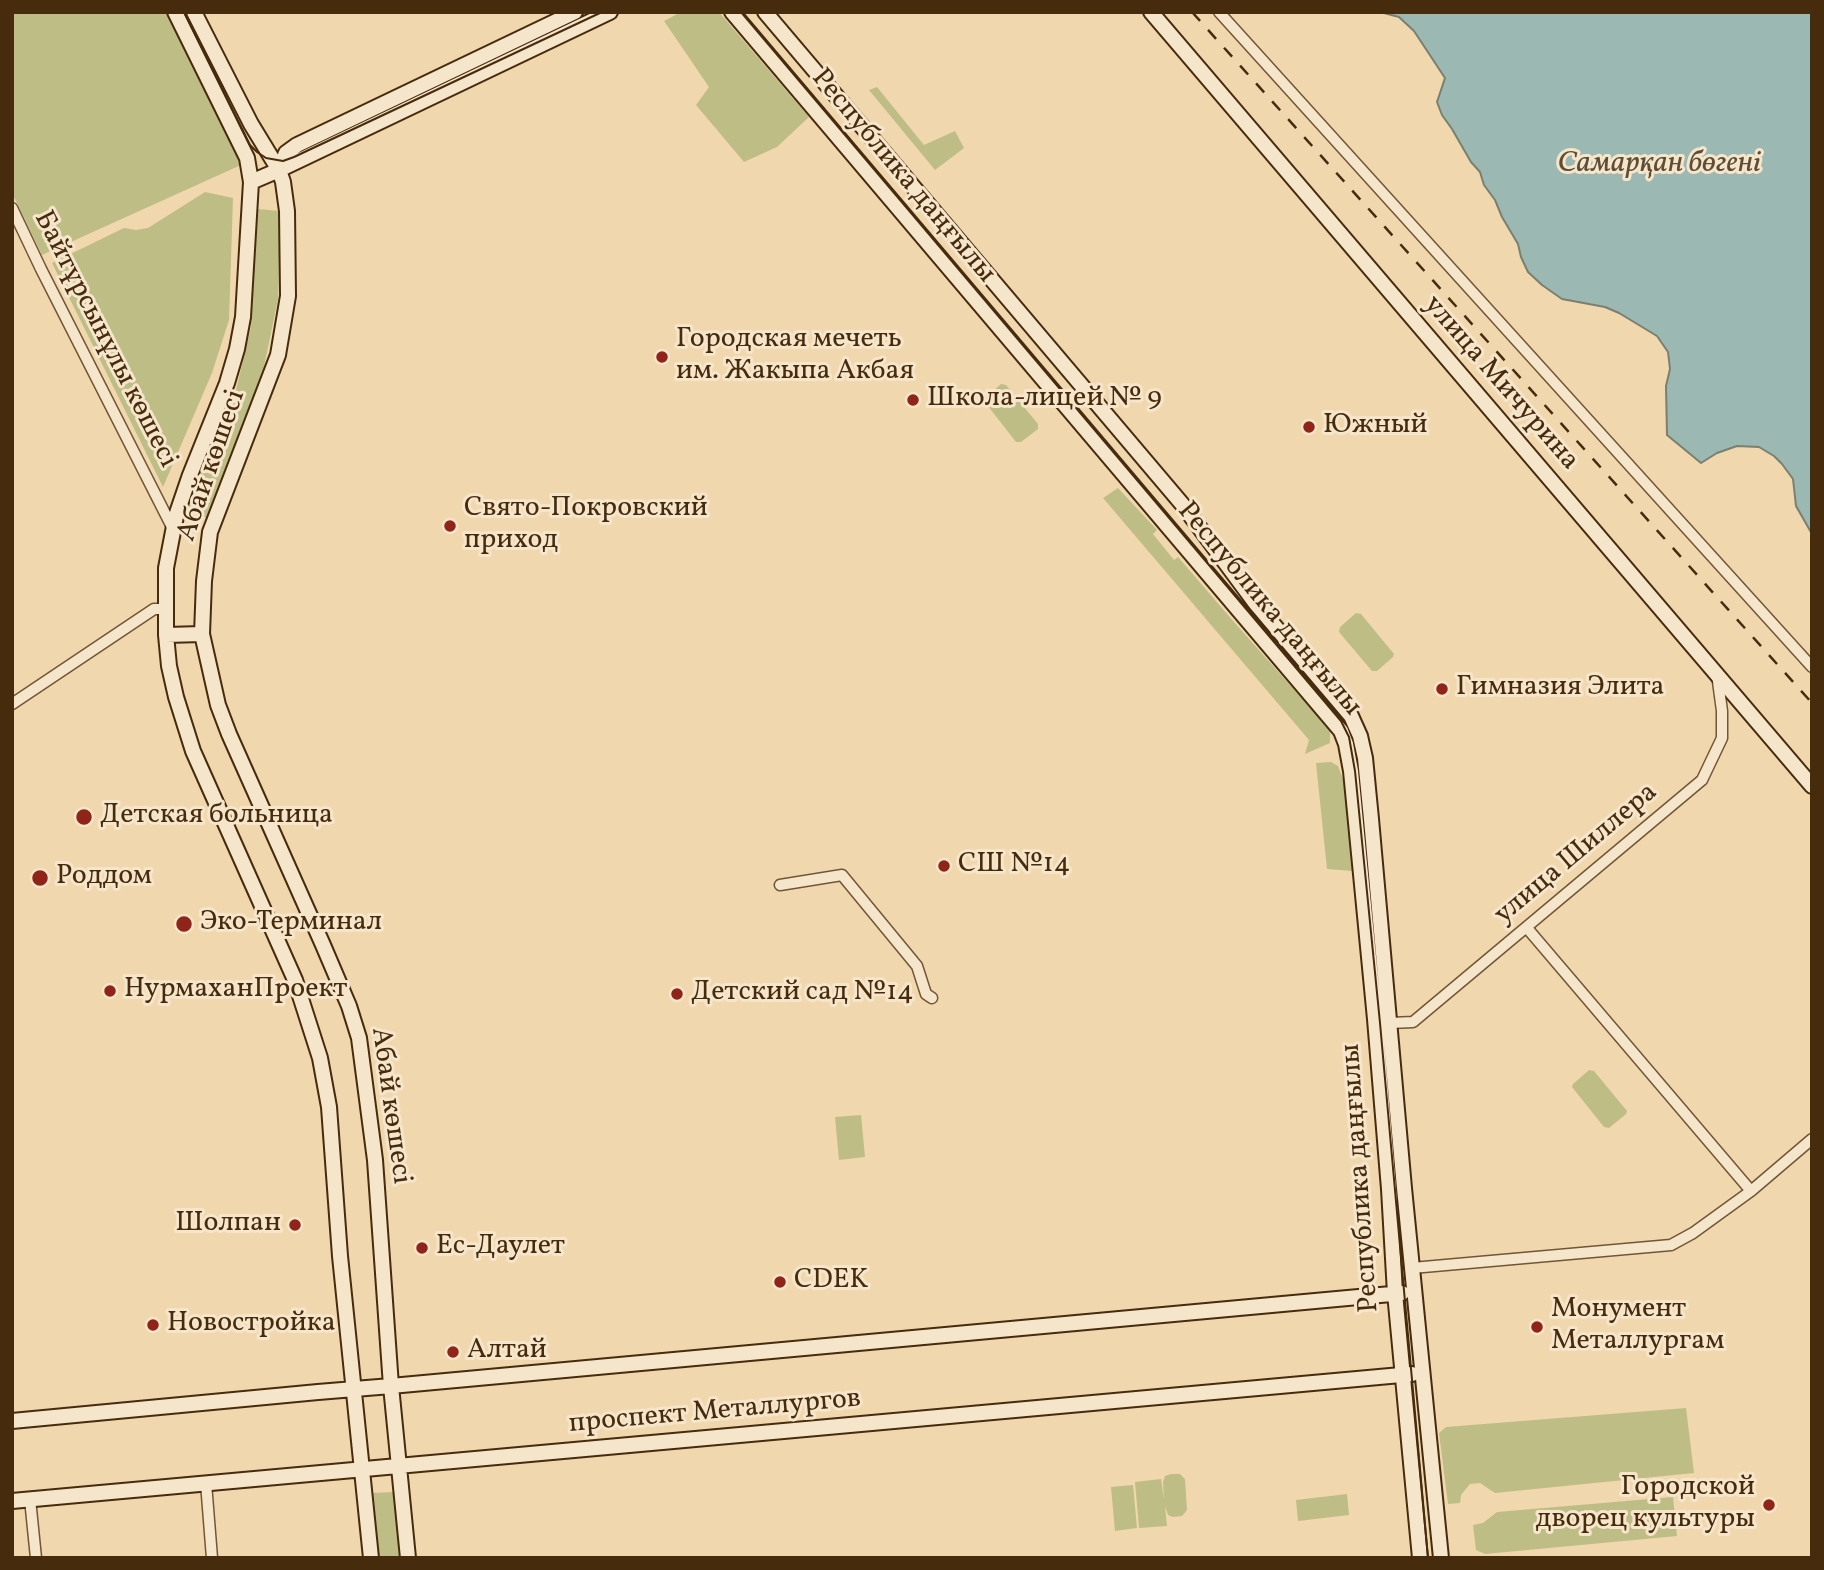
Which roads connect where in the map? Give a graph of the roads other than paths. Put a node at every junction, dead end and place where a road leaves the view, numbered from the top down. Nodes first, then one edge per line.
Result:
1 (175, 12) edge
2 (194, 12) edge
3 (575, 12) edge
4 (610, 12) edge
5 (732, 12) edge
6 (765, 12) edge
7 (1152, 12) edge
8 (1219, 12) edge
9 (262, 142) junction
10 (300, 152) junction
11 (279, 170) junction
12 (251, 182) junction
13 (12, 208) edge
14 (287, 208) junction
15 (173, 529) junction
16 (166, 609) junction
17 (202, 634) junction
18 (166, 635) junction
19 (1812, 667) edge
20 (1717, 674) junction
21 (12, 704) edge
22 (1812, 786) edge
23 (780, 885) dead end
24 (1527, 928) junction
25 (932, 998) dead end
26 (1390, 1023) junction
27 (1812, 1139) edge
28 (1751, 1191) junction
29 (1412, 1268) junction
30 (1414, 1292) junction
31 (1395, 1293) junction
32 (1422, 1374) junction
33 (1403, 1375) junction
34 (391, 1386) junction
35 (352, 1389) junction
36 (12, 1421) edge
37 (399, 1466) junction
38 (363, 1470) junction
39 (206, 1483) junction
40 (30, 1499) junction
41 (12, 1501) edge
42 (36, 1558) edge
43 (212, 1558) edge
44 (371, 1558) edge
45 (408, 1558) edge
46 (1420, 1558) edge
47 (1441, 1558) edge

1 - 12 main road, Абай көшесі
2 - 9 main road, Абай көшесі
3 - 10 main road
4 - 10 main road
5 - 31 main road, Республика даңғылы
6 - 26 main road, Республика даңғылы
7 - 20 main road, улица Мичурина
8 - 19 street
9 - 10 main road
9 - 11 main road, Абай көшесі
10 - 11 main road
10 - 14 main road
11 - 12 main road
11 - 14 main road, Абай көшесі
12 - 15 main road, Абай көшесі
13 - 15 street, Байтұрсынұлы көшесі
14 - 17 main road, Абай көшесі
15 - 16 main road, Абай көшесі
16 - 18 main road, Абай көшесі
16 - 21 street
17 - 18 main road
17 - 34 main road, Абай көшесі
18 - 35 main road, Абай көшесі
20 - 22 main road, улица Мичурина
20 - 24 street, улица Шиллера
23 - 25 street
24 - 26 street, улица Шиллера
24 - 28 street
26 - 29 main road, Республика даңғылы
27 - 28 street
28 - 29 street
29 - 30 main road, Республика даңғылы
30 - 31 main road, проспект Металлургов
30 - 32 main road, Республика даңғылы
31 - 33 main road, Республика даңғылы
31 - 34 main road, проспект Металлургов
32 - 33 main road, проспект Металлургов
32 - 47 main road, Республика даңғылы
33 - 37 main road, проспект Металлургов
33 - 46 main road, Республика даңғылы
34 - 35 main road, проспект Металлургов
34 - 37 main road, Абай көшесі
35 - 36 main road, проспект Металлургов
35 - 38 main road, Абай көшесі
37 - 38 main road, проспект Металлургов
37 - 45 main road, Абай көшесі
38 - 39 main road, проспект Металлургов
38 - 44 main road, Абай көшесі
39 - 40 main road, проспект Металлургов
39 - 43 street
40 - 41 main road, проспект Металлургов
40 - 42 street

